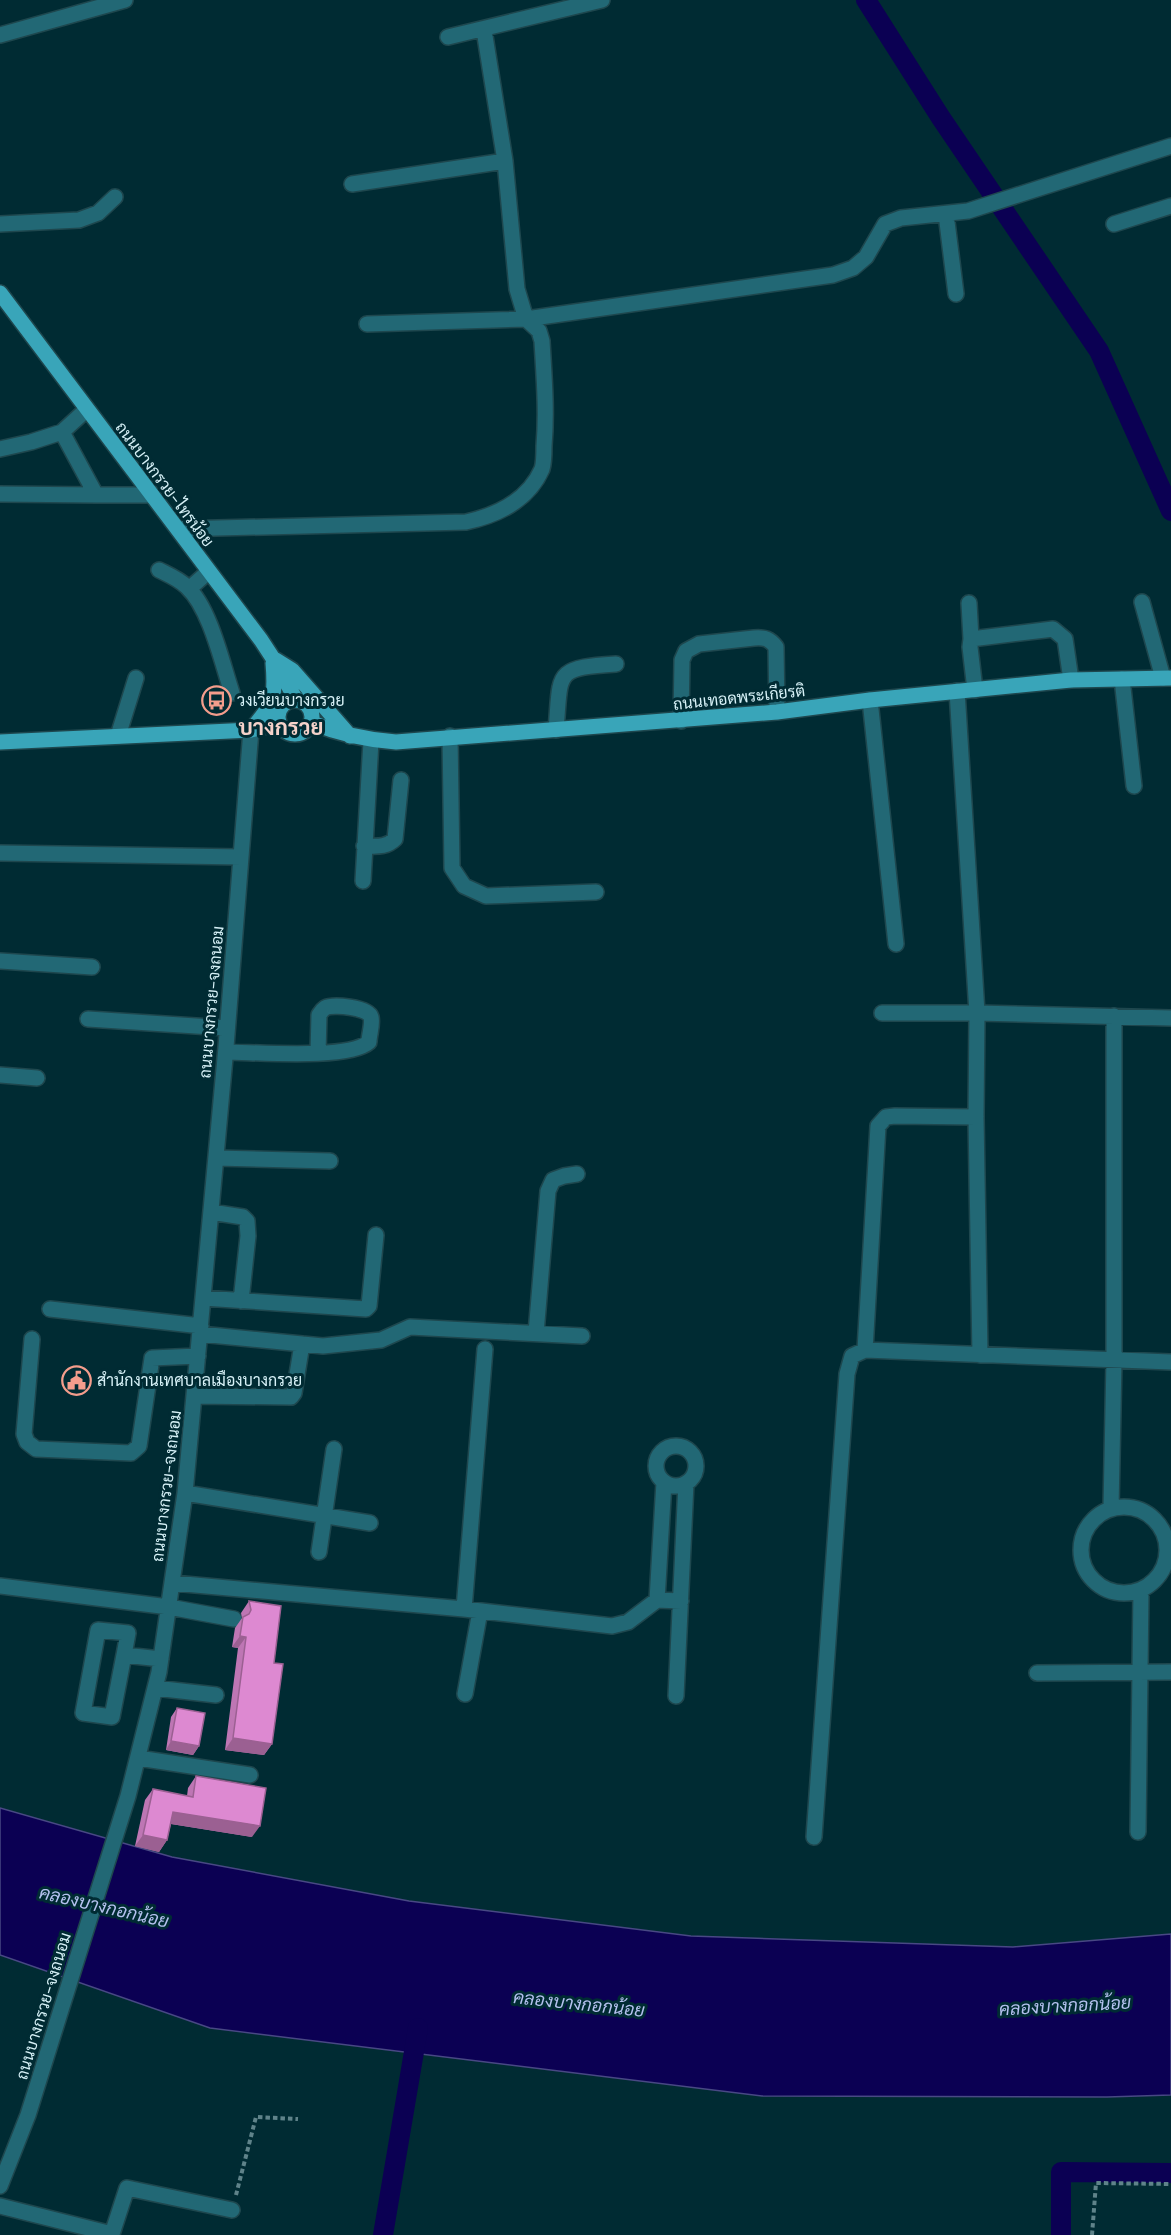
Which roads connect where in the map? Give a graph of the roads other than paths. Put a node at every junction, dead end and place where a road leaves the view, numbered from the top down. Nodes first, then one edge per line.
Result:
1 (125, 0) edge
2 (602, 0) edge
3 (484, 30) junction
4 (0, 35) edge
5 (448, 37) dead end
6 (1171, 146) edge
7 (505, 161) junction
8 (352, 184) dead end
9 (115, 197) dead end
10 (1171, 206) edge
11 (946, 214) junction
12 (0, 224) edge
13 (1114, 224) dead end
14 (0, 293) edge
15 (956, 294) dead end
16 (526, 319) junction
17 (367, 324) dead end
18 (87, 410) junction
19 (62, 432) junction
20 (0, 449) edge
21 (0, 494) edge
22 (96, 495) junction
23 (152, 495) junction
24 (178, 529) junction
25 (159, 570) dead end
26 (208, 572) junction
27 (189, 588) junction
28 (1142, 602) dead end
29 (969, 603) dead end
30 (971, 639) junction
31 (273, 658) junction
32 (616, 664) dead end
33 (136, 678) dead end
34 (1167, 678) edge
35 (1122, 679) junction
36 (1071, 680) junction
37 (975, 690) junction
38 (957, 691) junction
39 (231, 693) dead end
40 (296, 700) junction
41 (870, 700) junction
42 (777, 712) junction
43 (681, 721) junction
44 (279, 723) junction
45 (312, 723) junction
46 (251, 730) junction
47 (556, 730) junction
48 (118, 736) junction
49 (350, 736) junction
50 (450, 736) junction
51 (371, 741) junction
52 (0, 742) edge
53 (401, 780) dead end
54 (1134, 786) dead end
55 (364, 846) junction
56 (0, 853) edge
57 (241, 857) junction
58 (363, 881) dead end
59 (596, 892) dead end
60 (896, 944) dead end
61 (0, 961) edge
62 (92, 968) dead end
63 (882, 1013) dead end
64 (977, 1013) junction
65 (1114, 1016) junction
66 (1171, 1018) edge
67 (88, 1019) dead end
68 (227, 1028) junction
69 (226, 1052) junction
70 (318, 1053) dead end
71 (0, 1075) edge
72 (37, 1078) dead end
73 (976, 1118) junction
74 (216, 1158) junction
75 (330, 1161) dead end
76 (577, 1174) dead end
77 (211, 1212) junction
78 (376, 1234) dead end
79 (203, 1298) junction
80 (241, 1301) junction
81 (50, 1309) dead end
82 (200, 1330) junction
83 (536, 1334) junction
84 (582, 1336) dead end
85 (32, 1339) dead end
86 (302, 1344) junction
87 (485, 1349) dead end
88 (865, 1350) junction
89 (980, 1355) junction
90 (198, 1356) junction
91 (1114, 1360) junction
92 (1171, 1362) edge
93 (194, 1396) junction
94 (334, 1449) dead end
95 (664, 1482) junction
96 (686, 1483) junction
97 (185, 1493) junction
98 (1111, 1508) junction
99 (325, 1515) junction
100 (370, 1523) dead end
101 (319, 1552) dead end
102 (173, 1583) junction
103 (0, 1586) edge
104 (1141, 1590) junction
105 (657, 1600) junction
106 (681, 1601) junction
107 (169, 1607) junction
108 (464, 1609) junction
109 (480, 1611) junction
110 (234, 1619) dead end
111 (124, 1654) junction
112 (161, 1659) junction
113 (1171, 1672) edge
114 (1037, 1673) dead end
115 (1138, 1673) junction
116 (155, 1688) junction
117 (465, 1694) dead end
118 (216, 1695) dead end
119 (676, 1696) dead end
120 (138, 1758) junction
121 (250, 1774) dead end
122 (1138, 1832) dead end
123 (814, 1837) dead end
124 (0, 2186) edge
125 (0, 2206) edge
126 (232, 2210) road end

1 - 4 street
2 - 3 street
3 - 5 street
3 - 7 street
6 - 11 street
7 - 8 street
7 - 16 street
9 - 12 street
10 - 13 street
11 - 15 street
11 - 16 street
14 - 18 main road, ถนนบางกรวย-ไทรน้อย
16 - 17 street
16 - 24 street
18 - 19 street
18 - 23 main road, ถนนบางกรวย-ไทรน้อย
19 - 20 street
19 - 22 street
21 - 22 street
22 - 23 street
23 - 24 main road, ถนนบางกรวย-ไทรน้อย
24 - 26 main road, ถนนบางกรวย-ไทรน้อย
25 - 27 street
26 - 27 street
26 - 31 main road, ถนนบางกรวย-ไทรน้อย
27 - 39 street
28 - 34 street
29 - 30 street
30 - 36 street
30 - 37 street
31 - 40 main road, ถนนบางกรวย-ไทรน้อย
31 - 46 main road
31 - 49 main road
32 - 47 street
33 - 48 street
34 - 35 main road, ถนนเทอดพระเกียรติ
35 - 36 main road, ถนนเทอดพระเกียรติ
35 - 54 street
36 - 37 main road, ถนนเทอดพระเกียรติ
37 - 38 main road, ถนนเทอดพระเกียรติ
38 - 41 main road, ถนนเทอดพระเกียรติ
38 - 64 street
40 - 44 main road
40 - 45 main road
41 - 42 main road, ถนนเทอดพระเกียรติ
41 - 60 street
42 - 43 main road, ถนนเทอดพระเกียรติ
42 - 43 street
43 - 47 main road, ถนนเทอดพระเกียรติ
44 - 45 main road
44 - 46 main road
45 - 49 main road, ถนนเทอดพระเกียรติ
46 - 48 main road
46 - 57 street, ถนนบางกรวย-จงถนอม
47 - 50 main road, ถนนเทอดพระเกียรติ
48 - 52 main road
49 - 51 main road, ถนนเทอดพระเกียรติ
50 - 51 main road, ถนนเทอดพระเกียรติ
50 - 59 street
51 - 55 street
53 - 55 street
55 - 58 street
56 - 57 street
57 - 68 street, ถนนบางกรวย-จงถนอม
61 - 62 street
63 - 64 street
64 - 65 street
64 - 73 street
65 - 66 street
65 - 91 street
67 - 68 street
68 - 69 street, ถนนบางกรวย-จงถนอม
69 - 70 street
69 - 74 street, ถนนบางกรวย-จงถนอม
71 - 72 street
73 - 88 street
73 - 89 street
74 - 75 street
74 - 77 street, ถนนบางกรวย-จงถนอม
76 - 83 street
77 - 79 street, ถนนบางกรวย-จงถนอม
77 - 80 street
78 - 80 street
79 - 80 street
79 - 82 street, ถนนบางกรวย-จงถนอม
81 - 82 street
82 - 86 street
82 - 90 street, ถนนบางกรวย-จงถนอม
83 - 84 street
83 - 86 street
85 - 90 street
86 - 93 street
87 - 108 street
88 - 89 street
88 - 123 street
89 - 91 street
90 - 93 street, ถนนบางกรวย-จงถนอม
91 - 92 street
91 - 98 street
93 - 97 street, ถนนบางกรวย-จงถนอม
94 - 99 street
95 - 96 street
95 - 96 street
95 - 105 street
96 - 106 street
97 - 99 street
97 - 102 street, ถนนบางกรวย-จงถนอม
98 - 104 street
98 - 104 street
99 - 100 street
99 - 101 street
102 - 107 street, ถนนบางกรวย-จงถนอม
102 - 108 street
103 - 107 street
104 - 115 street
105 - 106 street
105 - 109 street
106 - 119 street
107 - 110 street
107 - 112 street, ถนนบางกรวย-จงถนอม
108 - 109 street
109 - 117 street
111 - 111 street
111 - 112 street
112 - 116 street, ถนนบางกรวย-จงถนอม
113 - 115 street
114 - 115 street
115 - 122 street
116 - 118 street
116 - 120 street, ถนนบางกรวย-จงถนอม
120 - 121 street
120 - 124 street, ถนนบางกรวย-จงถนอม
125 - 126 street

